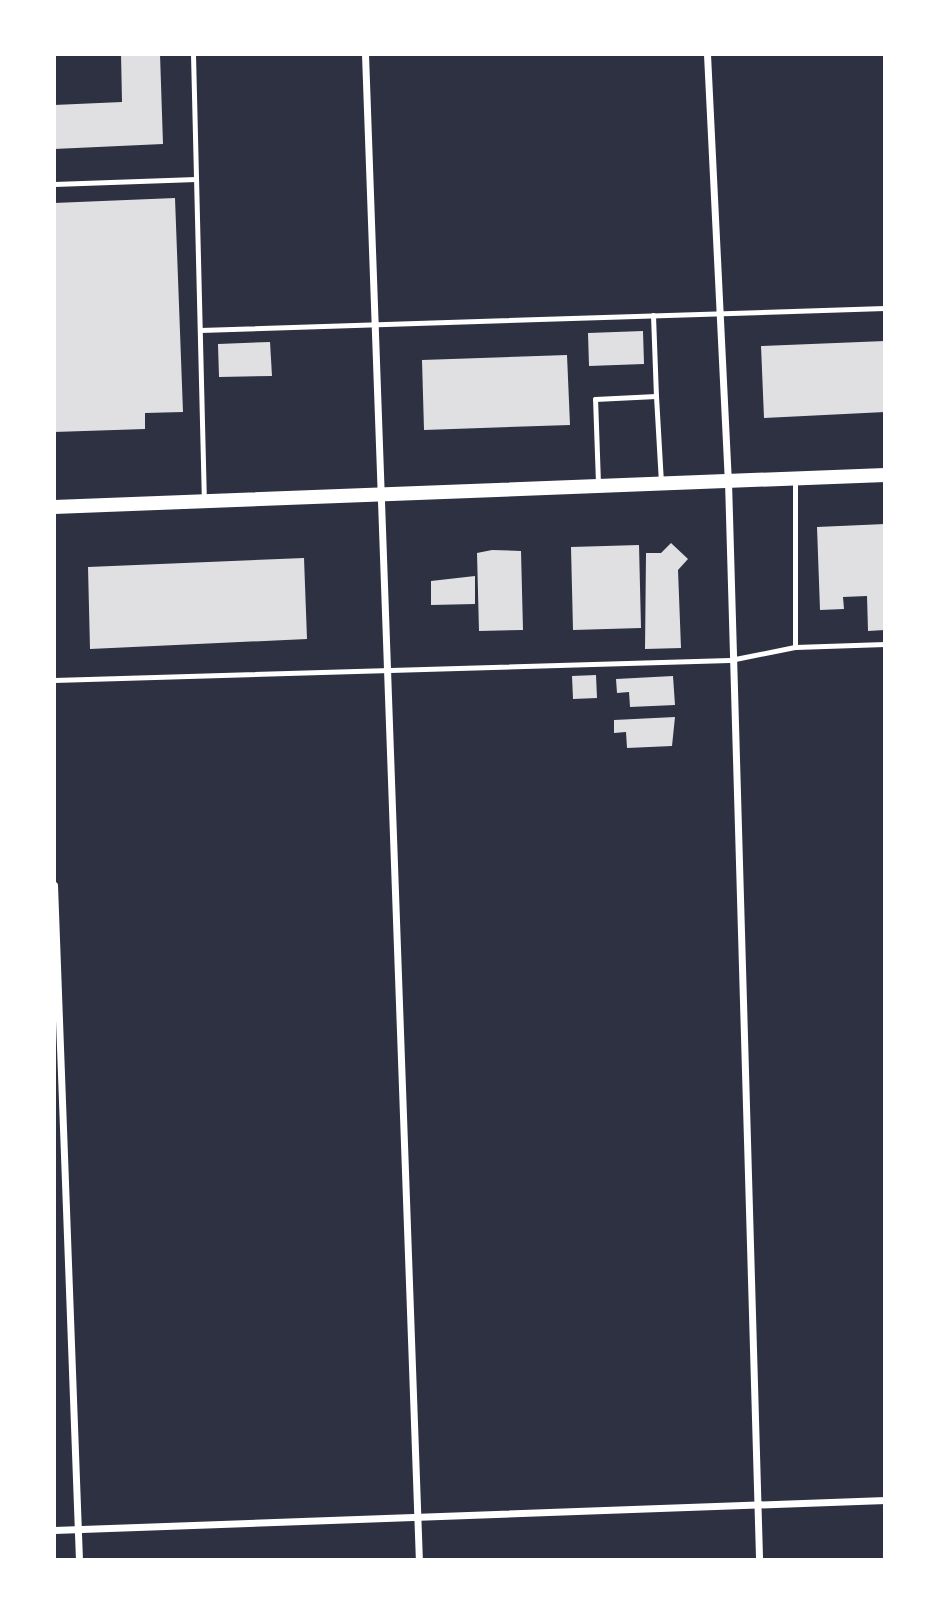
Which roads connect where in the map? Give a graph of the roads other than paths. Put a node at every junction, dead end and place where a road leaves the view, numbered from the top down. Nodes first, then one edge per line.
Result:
1 (193, 54) edge
2 (365, 54) edge
3 (707, 54) edge
4 (196, 179) junction
5 (54, 184) edge
6 (885, 308) edge
7 (718, 312) junction
8 (653, 315) junction
9 (375, 327) junction
10 (200, 330) junction
11 (656, 396) junction
12 (885, 475) edge
13 (795, 478) junction
14 (728, 481) junction
15 (662, 484) junction
16 (598, 486) junction
17 (381, 495) junction
18 (205, 501) junction
19 (54, 507) edge
20 (885, 644) edge
21 (795, 647) junction
22 (730, 660) junction
23 (387, 671) junction
24 (54, 680) edge
25 (54, 885) edge
26 (885, 1500) edge
27 (757, 1505) junction
28 (417, 1517) junction
29 (54, 1530) edge
30 (77, 1530) junction
31 (79, 1560) edge
32 (419, 1560) edge
33 (759, 1560) edge

1 - 4 lane
2 - 9 street
3 - 7 street
4 - 5 lane
4 - 10 lane
6 - 7 lane
7 - 8 lane
7 - 14 street
8 - 9 lane
8 - 11 lane
9 - 10 lane
9 - 17 street
10 - 18 lane
11 - 15 lane
11 - 16 lane
12 - 13 main road
13 - 14 main road
13 - 21 lane
14 - 15 main road
14 - 22 street
15 - 16 main road
16 - 17 main road
17 - 18 main road
17 - 23 street
18 - 19 main road
20 - 21 lane
21 - 22 lane
22 - 23 lane
22 - 27 street
23 - 24 lane
23 - 28 street
25 - 30 street
26 - 27 street
27 - 28 street
27 - 33 street
28 - 30 street
28 - 32 street
29 - 30 street
30 - 31 street

